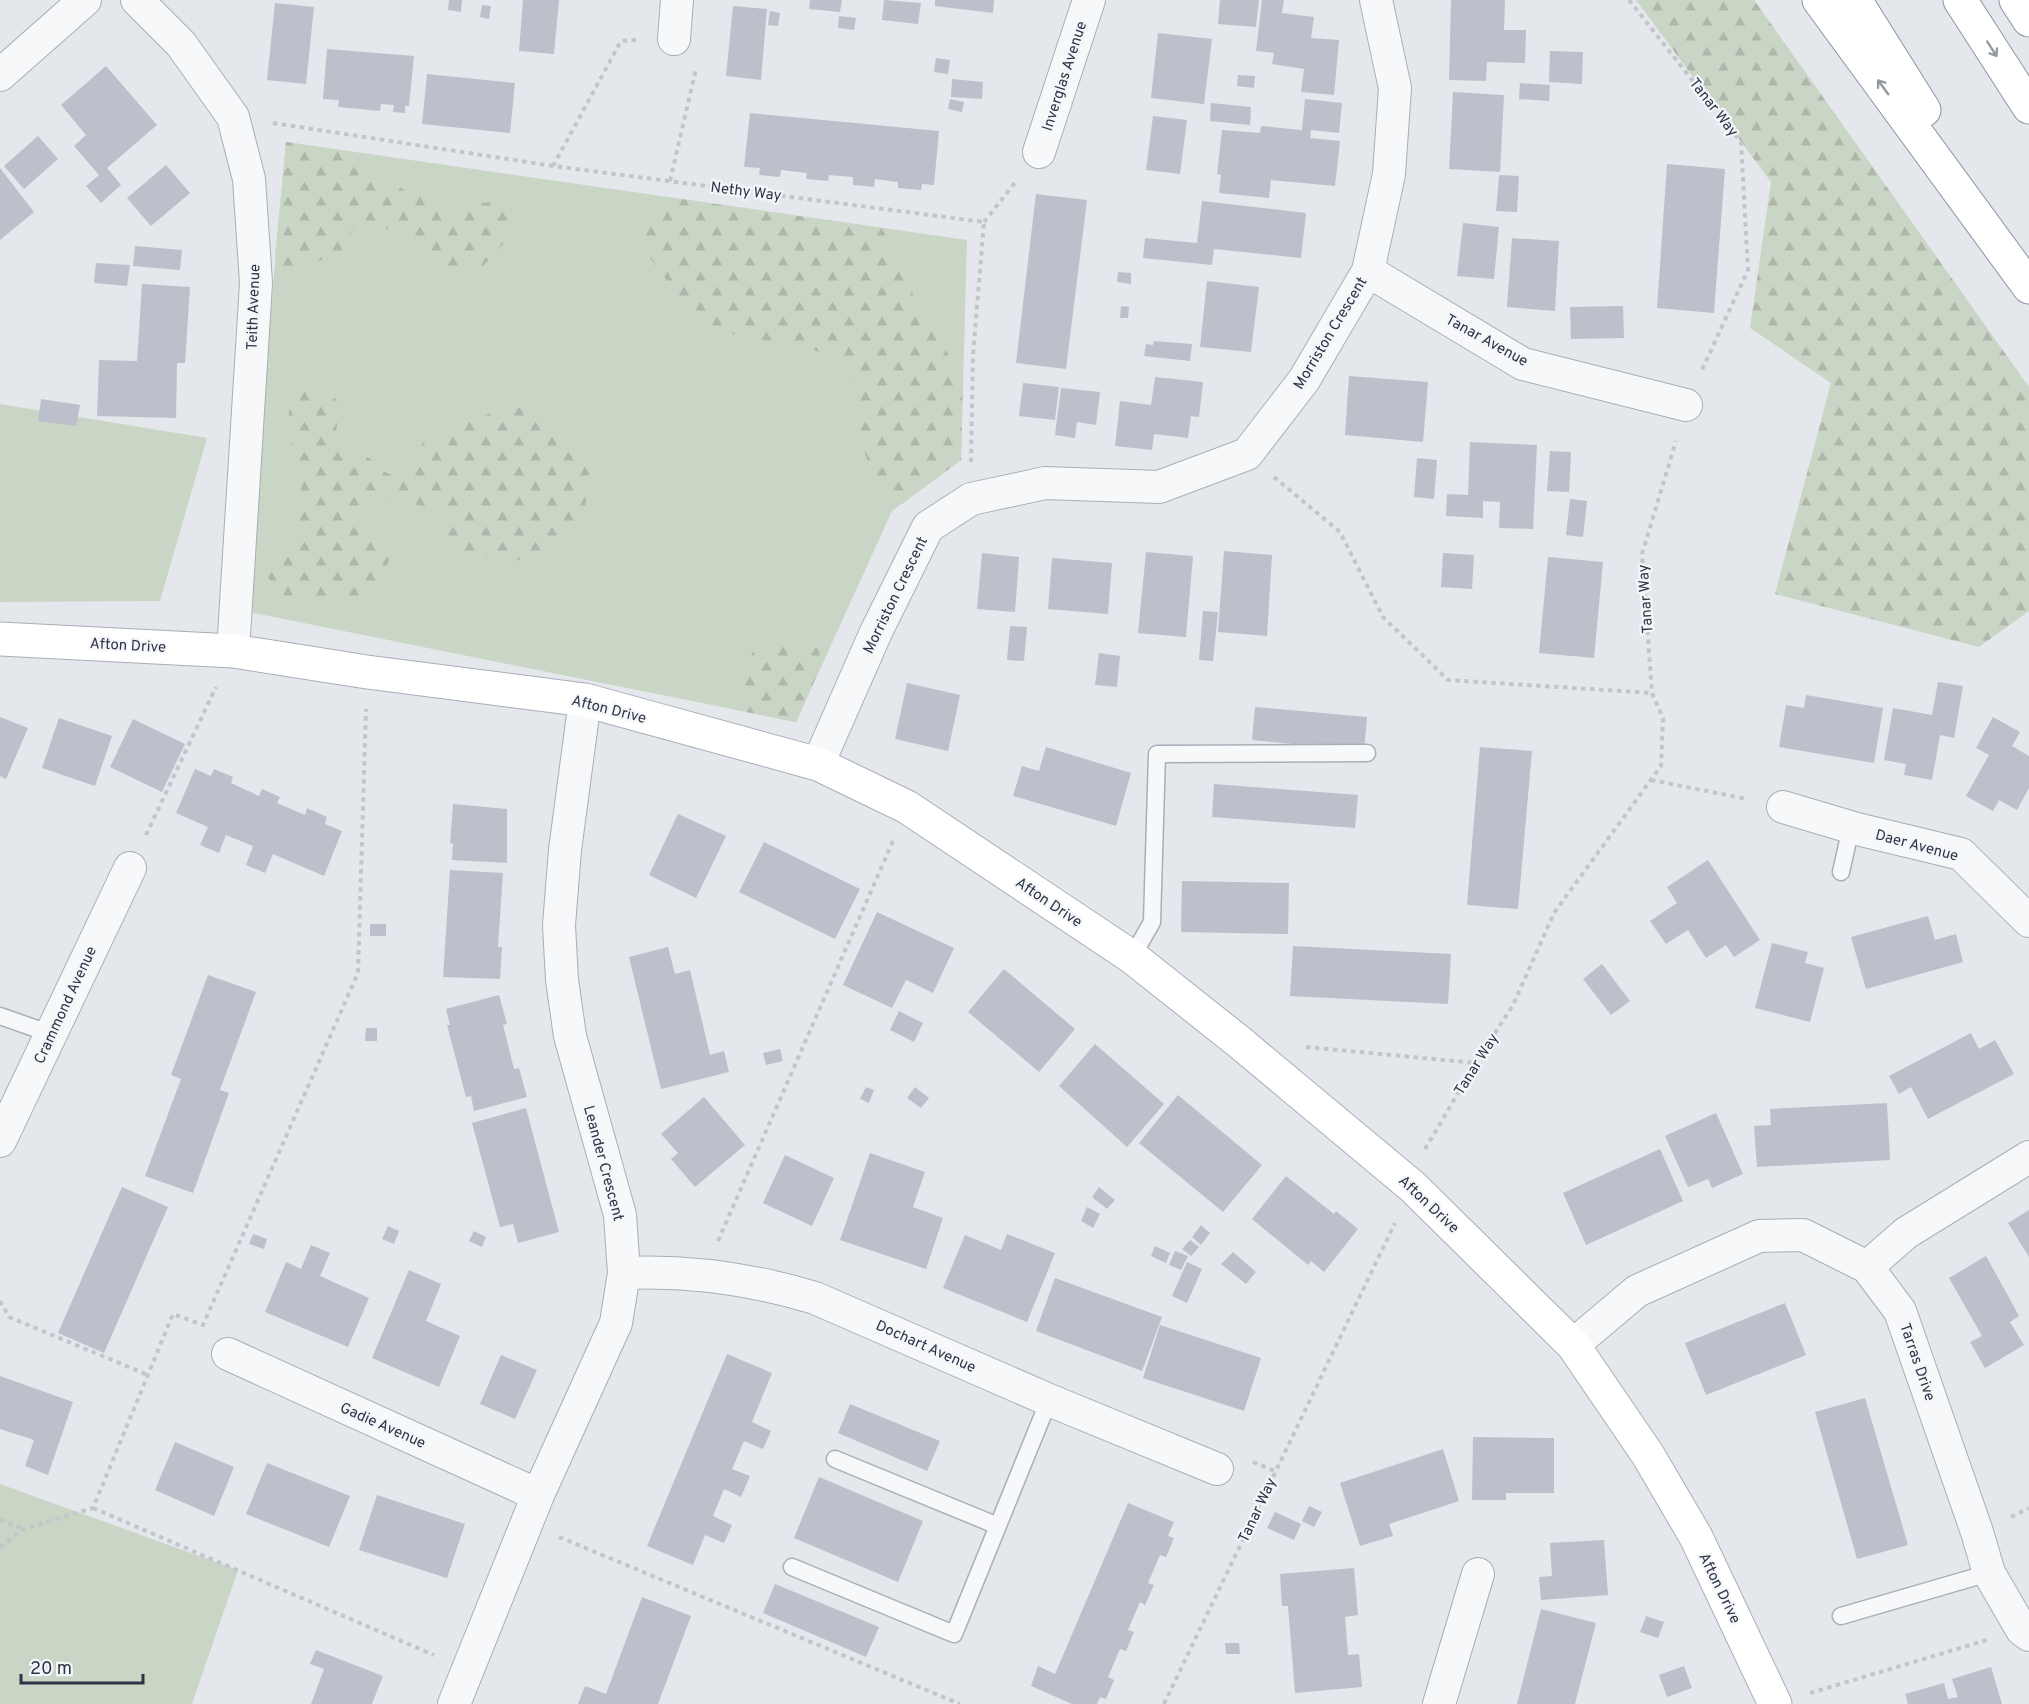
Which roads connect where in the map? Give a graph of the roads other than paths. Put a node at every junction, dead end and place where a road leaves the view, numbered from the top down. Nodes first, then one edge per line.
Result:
1 (85, 0) edge
2 (137, 0) edge
3 (677, 0) edge
4 (1089, 0) edge
5 (1376, 0) edge
6 (1819, 0) edge
7 (1856, 0) edge
8 (1960, 0) edge
9 (2016, 0) edge
10 (2029, 20) edge
11 (674, 39) road end
12 (0, 75) edge
13 (2029, 107) edge
14 (1039, 152) road end
15 (1368, 271) junction
16 (2029, 276) edge
17 (2029, 286) edge
18 (1686, 405) road end
19 (0, 639) edge
20 (233, 651) junction
21 (585, 700) junction
22 (1367, 753) dead end
23 (818, 764) junction
24 (1783, 807) road end
25 (1851, 827) junction
26 (130, 868) road end
27 (1841, 872) dead end
28 (2029, 921) edge
29 (1132, 957) junction
30 (0, 1016) edge
31 (51, 1034) junction
32 (0, 1141) edge
33 (2029, 1157) edge
34 (1867, 1267) junction
35 (624, 1273) junction
36 (1573, 1345) junction
37 (228, 1354) dead end
38 (1049, 1400) junction
39 (835, 1459) dead end
40 (1216, 1469) dead end
41 (538, 1495) junction
42 (998, 1526) junction
43 (792, 1567) dead end
44 (1989, 1573) junction
45 (1478, 1574) dead end
46 (1840, 1616) dead end
47 (2026, 1632) edge
48 (454, 1704) edge
49 (1439, 1704) edge
50 (1775, 1704) edge

1 - 12 street
2 - 20 street, Teith Avenue
3 - 11 street
4 - 14 street, Inverglas Avenue
5 - 15 street, Morriston Crescent
17 -> 6 main road
7 - 16 main road
8 -> 13 main road
9 - 10 main road
15 - 18 street, Tanar Avenue
15 - 23 street, Morriston Crescent
19 - 20 main road, Afton Drive
20 - 21 main road, Afton Drive
21 - 23 main road, Afton Drive
21 - 35 street, Leander Crescent
22 - 29 lane
23 - 29 main road, Afton Drive
24 - 25 street, Daer Avenue
25 - 27 lane
25 - 28 street, Daer Avenue
26 - 31 street, Crammond Avenue
29 - 36 main road, Afton Drive
30 - 31 lane
31 - 32 street, Crammond Avenue
33 - 34 street
34 - 36 street, Tarras Drive
34 - 44 street, Tarras Drive
35 - 38 street, Dochart Avenue
35 - 41 street, Leander Crescent
36 - 50 main road, Afton Drive
37 - 41 street, Gadie Avenue
38 - 40 street, Dochart Avenue
38 - 42 lane
39 - 42 lane
41 - 48 street, Leander Crescent
42 - 43 lane
44 - 46 lane
44 - 47 street, Tarras Drive
45 - 49 street

